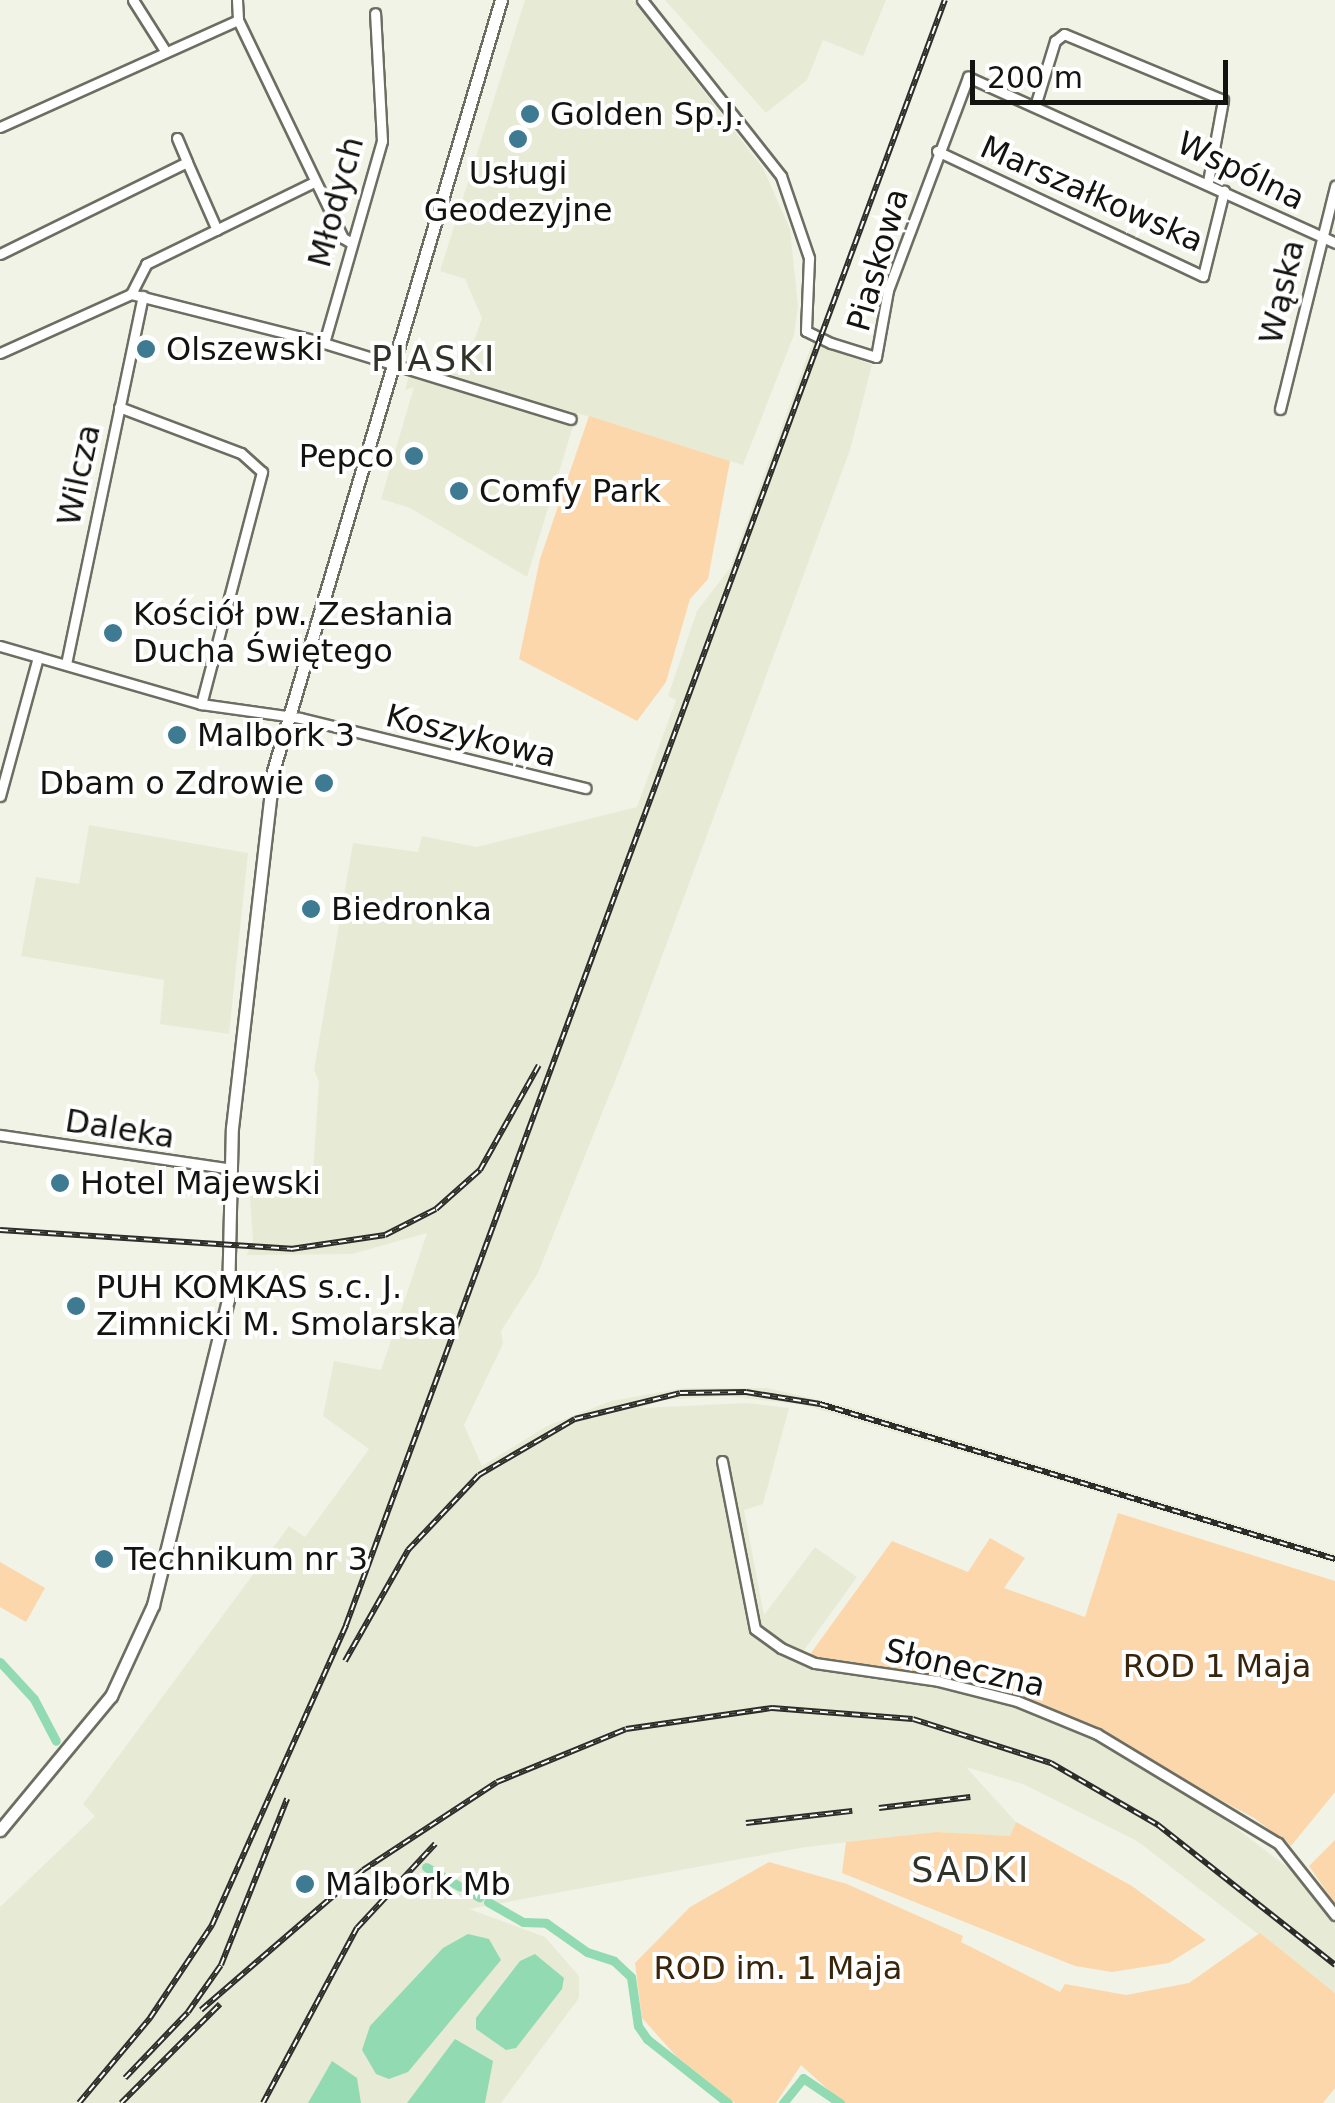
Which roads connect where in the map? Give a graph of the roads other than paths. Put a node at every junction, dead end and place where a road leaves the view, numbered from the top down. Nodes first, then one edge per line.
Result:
1 (133, 0) edge
2 (237, 0) edge
3 (501, 0) edge
4 (642, 0) edge
5 (375, 13) dead end
6 (238, 20) junction
7 (164, 49) junction
8 (963, 82) joint
9 (1036, 104) junction
10 (0, 127) edge
11 (177, 138) dead end
12 (937, 151) junction
13 (187, 162) junction
14 (314, 182) junction
15 (1208, 182) junction
16 (1335, 186) edge
17 (1224, 190) junction
18 (216, 230) junction
19 (1320, 237) junction
20 (350, 242) junction
21 (1335, 243) edge
22 (0, 254) edge
23 (131, 294) junction
24 (142, 296) junction
25 (324, 342) junction
26 (0, 353) edge
27 (394, 364) junction
28 (119, 406) junction
29 (1280, 409) dead end
30 (571, 419) dead end
31 (0, 646) edge
32 (38, 657) junction
33 (66, 664) junction
34 (201, 704) junction
35 (286, 717) junction
36 (586, 788) dead end
37 (0, 796) edge
38 (0, 1135) edge
39 (232, 1170) junction
40 (722, 1461) dead end
41 (2, 1829) edge
42 (1335, 1915) edge

1 - 7 street
2 - 6 street
3 - 27 main road
4 - 12 street, Piaskowa
5 - 20 street, Młodych
6 - 7 street
6 - 14 street
7 - 10 street
8 - 9 street, Wspólna
8 - 12 street, Piaskowa
9 - 15 street, Wspólna
9 - 15 street
11 - 13 street
12 - 17 street, Marszałkowska
13 - 18 street
13 - 22 street
14 - 18 street
14 - 20 street
15 - 17 street, Wspólna
16 - 19 street, Wąska
17 - 19 street, Wspólna
18 - 23 street
19 - 21 street, Wspólna
19 - 29 street, Wąska
20 - 25 street, Młodych
23 - 24 street
23 - 26 street
24 - 25 street
24 - 28 street, Wilcza
25 - 27 street
27 - 30 street
27 - 35 main road
28 - 33 street, Wilcza
28 - 34 street
31 - 32 street, Koszykowa
32 - 33 street, Koszykowa
32 - 37 street
33 - 34 street, Koszykowa
34 - 35 street, Koszykowa
35 - 36 street, Koszykowa
35 - 39 main road
38 - 39 street, Daleka
39 - 41 main road
40 - 42 street, Słoneczna

